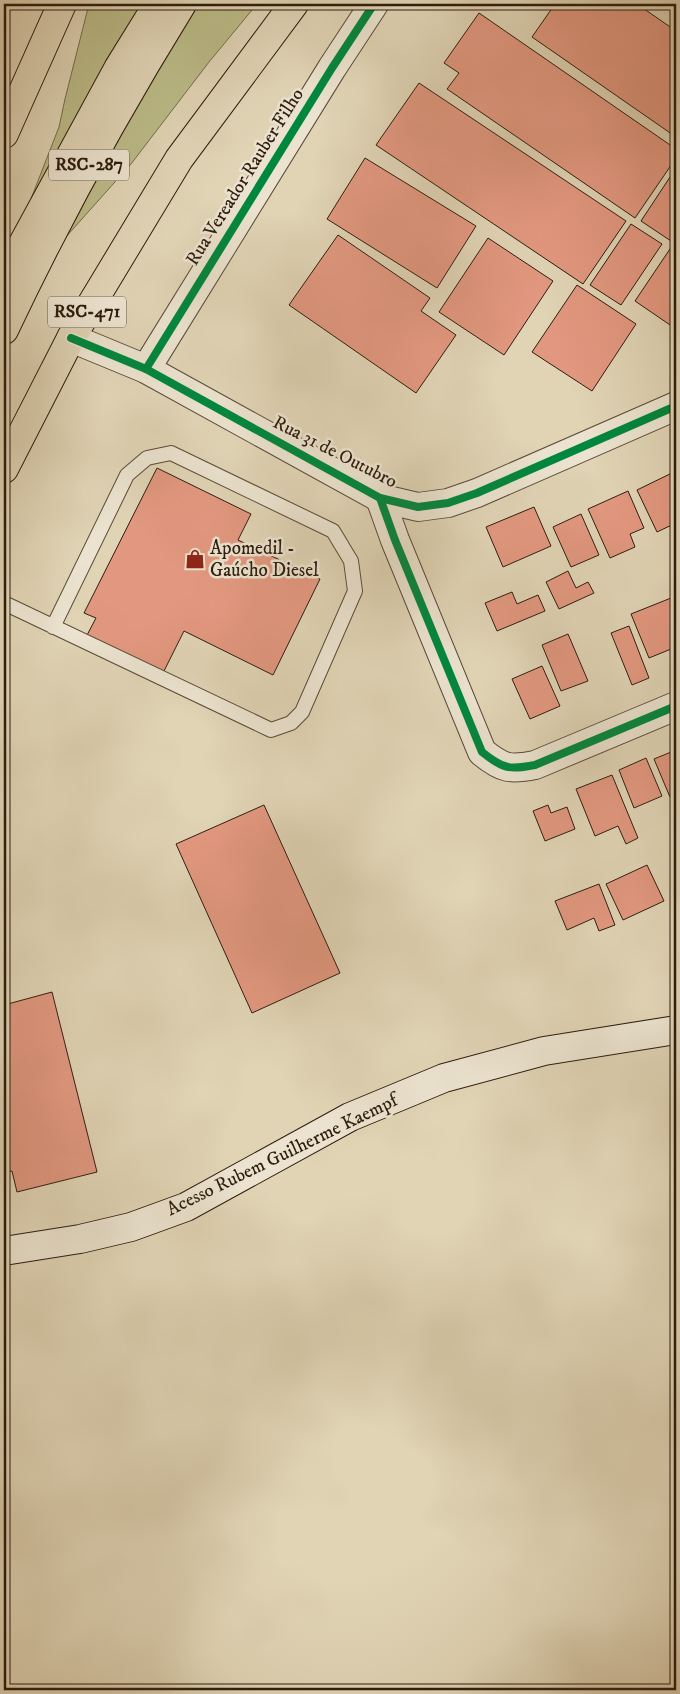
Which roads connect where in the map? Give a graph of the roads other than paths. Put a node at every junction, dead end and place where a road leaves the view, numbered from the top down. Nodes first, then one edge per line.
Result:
1 (62, 4) edge
2 (158, 4) edge
3 (182, 4) edge
4 (294, 4) edge
5 (374, 4) edge
6 (4, 134) edge
7 (4, 283) edge
8 (4, 330) edge
9 (71, 338) junction
10 (146, 369) junction
11 (676, 406) edge
12 (4, 469) edge
13 (380, 498) junction
14 (4, 604) edge
15 (53, 627) junction
16 (676, 706) edge
17 (676, 1030) edge
18 (4, 1251) edge

1 - 6 main road
2 - 7 main road, RSC-287
3 - 8 main road, RSC-287
4 - 9 main road, RSC-471
5 - 10 street, Rua Vereador Rauber Filho
9 - 10 street, Rua 31 de Outubro
9 - 12 main road, RSC-471
10 - 13 street, Rua 31 de Outubro
11 - 13 street, Rua 31 de Outubro
13 - 16 street
14 - 15 lane
15 - 15 lane
17 - 18 street, Acesso Rubem Guilherme Kaempf

